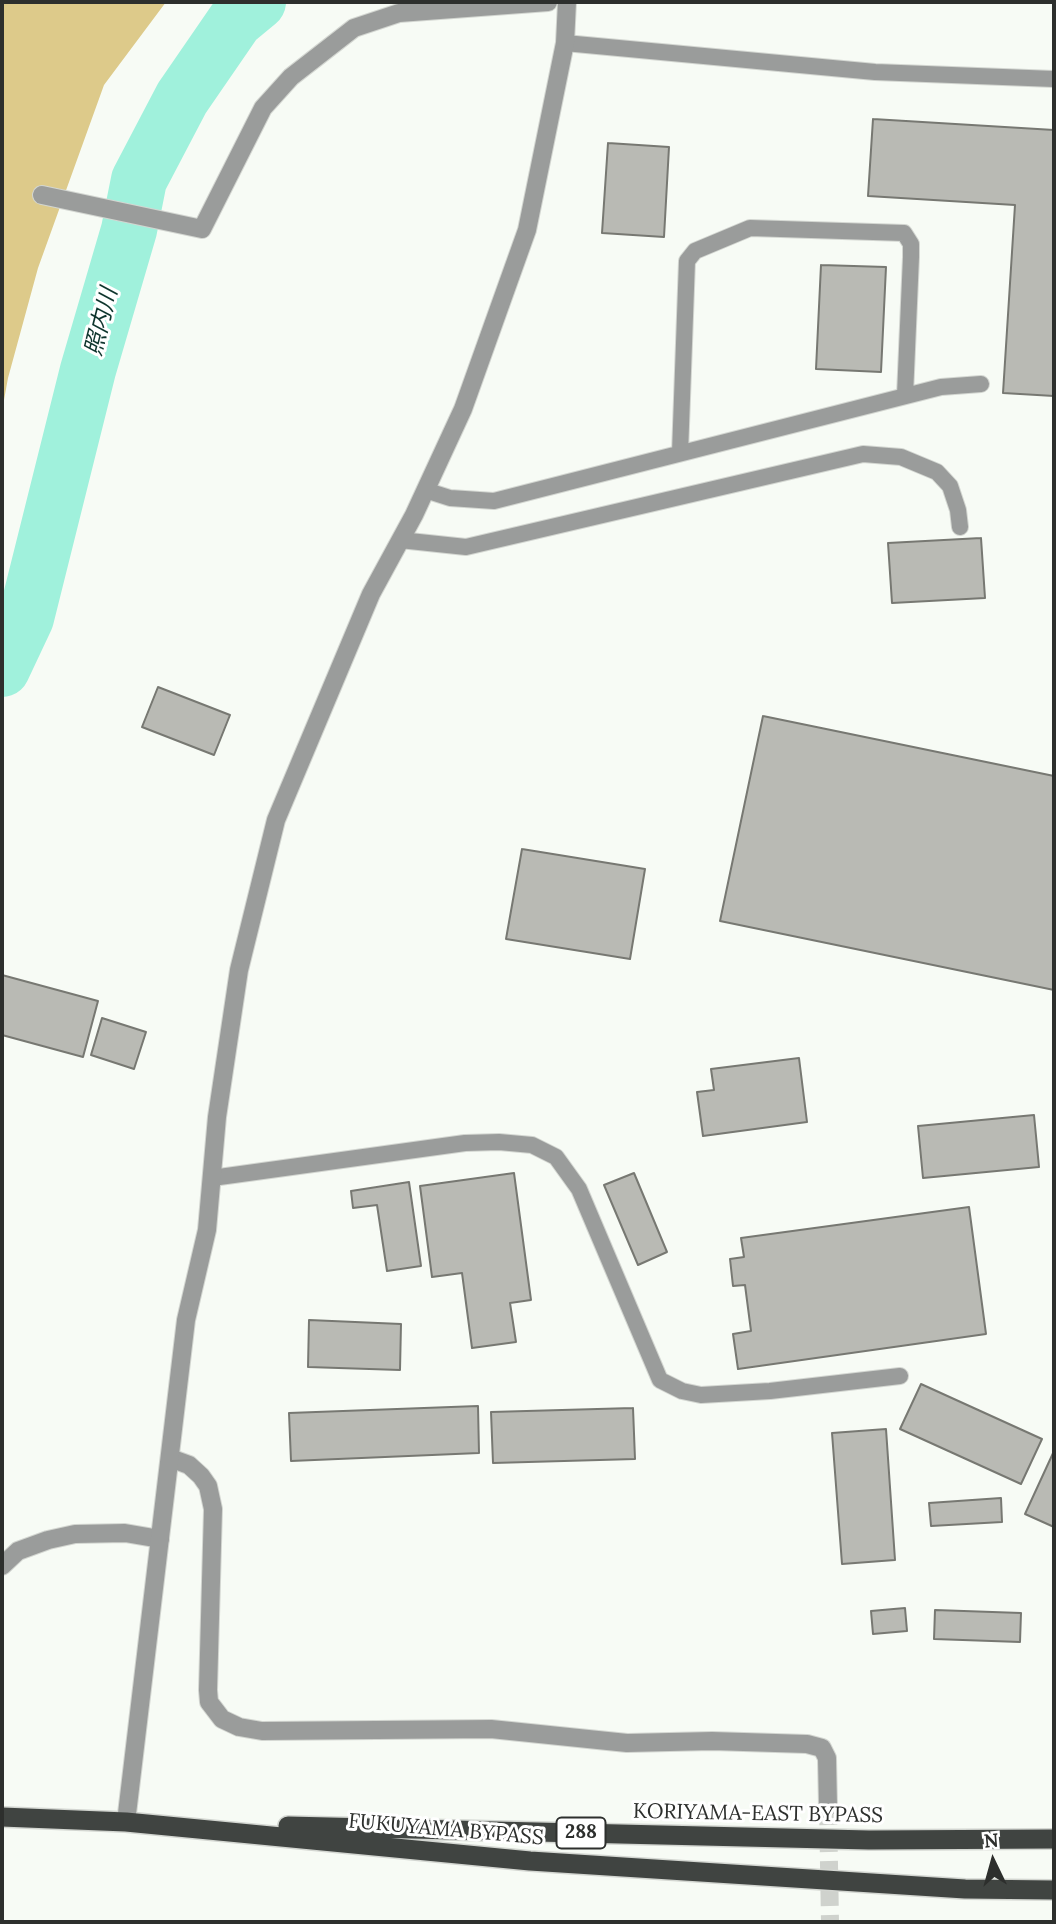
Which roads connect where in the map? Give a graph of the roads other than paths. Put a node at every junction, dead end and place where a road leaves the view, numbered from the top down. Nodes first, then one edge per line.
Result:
1 (548, 2) edge
2 (567, 2) edge
3 (565, 43) junction
4 (1054, 79) edge
5 (41, 195) dead end
6 (981, 384) dead end
7 (905, 395) junction
8 (681, 453) junction
9 (425, 490) junction
10 (960, 527) dead end
11 (400, 540) junction
12 (212, 1178) junction
13 (900, 1376) dead end
14 (170, 1458) junction
15 (160, 1539) junction
16 (2, 1566) edge
17 (828, 1807) tunnel mouth
18 (2, 1817) edge
19 (126, 1822) junction
20 (1045, 1839) edge
21 (1054, 1890) edge

1 - 5 street
2 - 3 street
3 - 4 lane
3 - 9 street
6 - 7 lane
7 - 8 lane
7 - 8 lane
8 - 9 lane
9 - 11 street
10 - 11 lane
11 - 12 street
12 - 13 lane
12 - 14 street
14 - 15 street
14 - 17 street
15 - 16 street
15 - 19 street
18 - 19 highway, FUKUYAMA BYPASS / 288
19 - 20 highway, KORIYAMA-EAST BYPASS / 288
19 - 21 highway, FUKUYAMA BYPASS / 288

